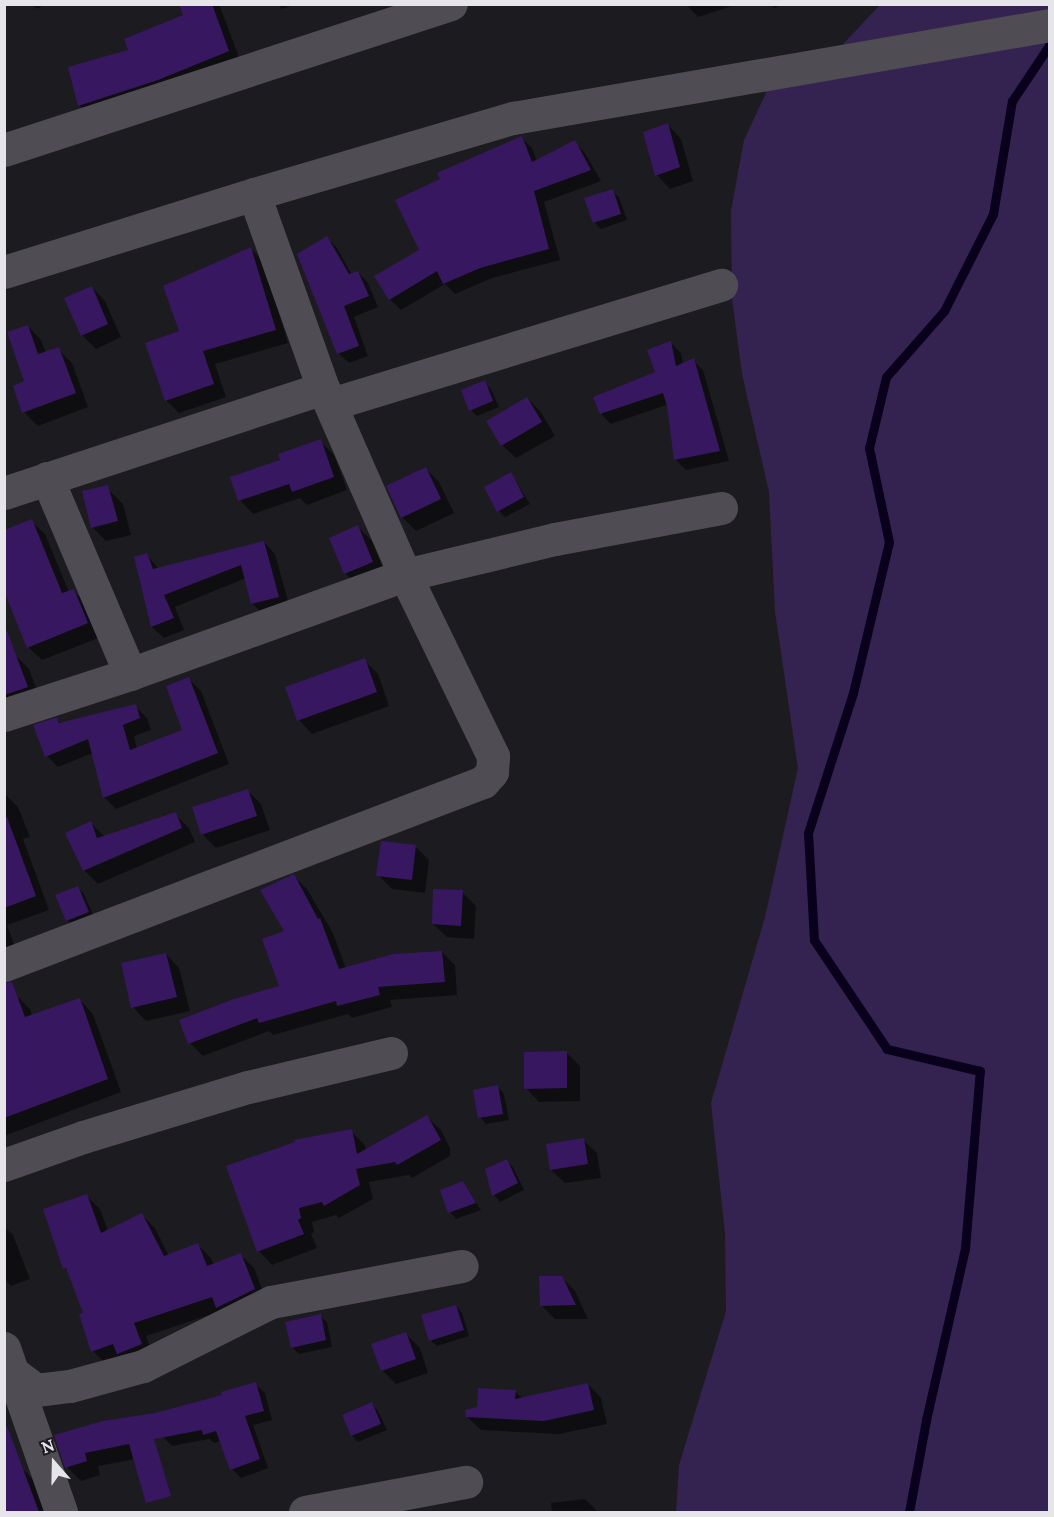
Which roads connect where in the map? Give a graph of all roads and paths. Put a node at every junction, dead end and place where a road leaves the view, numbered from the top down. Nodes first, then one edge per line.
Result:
1 (451, 4) edge
2 (1050, 25) edge
3 (4, 150) edge
4 (254, 194) junction
5 (4, 272) edge
6 (721, 285) dead end
7 (327, 396) junction
8 (47, 478) junction
9 (4, 494) edge
10 (721, 508) dead end
11 (405, 575) junction
12 (130, 674) junction
13 (4, 715) edge
14 (4, 965) edge
15 (391, 1053) dead end
16 (4, 1165) edge
17 (462, 1266) dead end
18 (8, 1368) edge
19 (466, 1482) dead end
20 (61, 1512) edge
21 (305, 1512) edge

1 - 3 street
2 - 4 street
4 - 5 street
4 - 7 street
6 - 7 street
7 - 8 street
7 - 11 street
8 - 9 street
8 - 12 street
10 - 11 street
11 - 12 street
11 - 14 street
12 - 13 street
15 - 16 street
17 - 18 street
18 - 20 street
19 - 21 street

